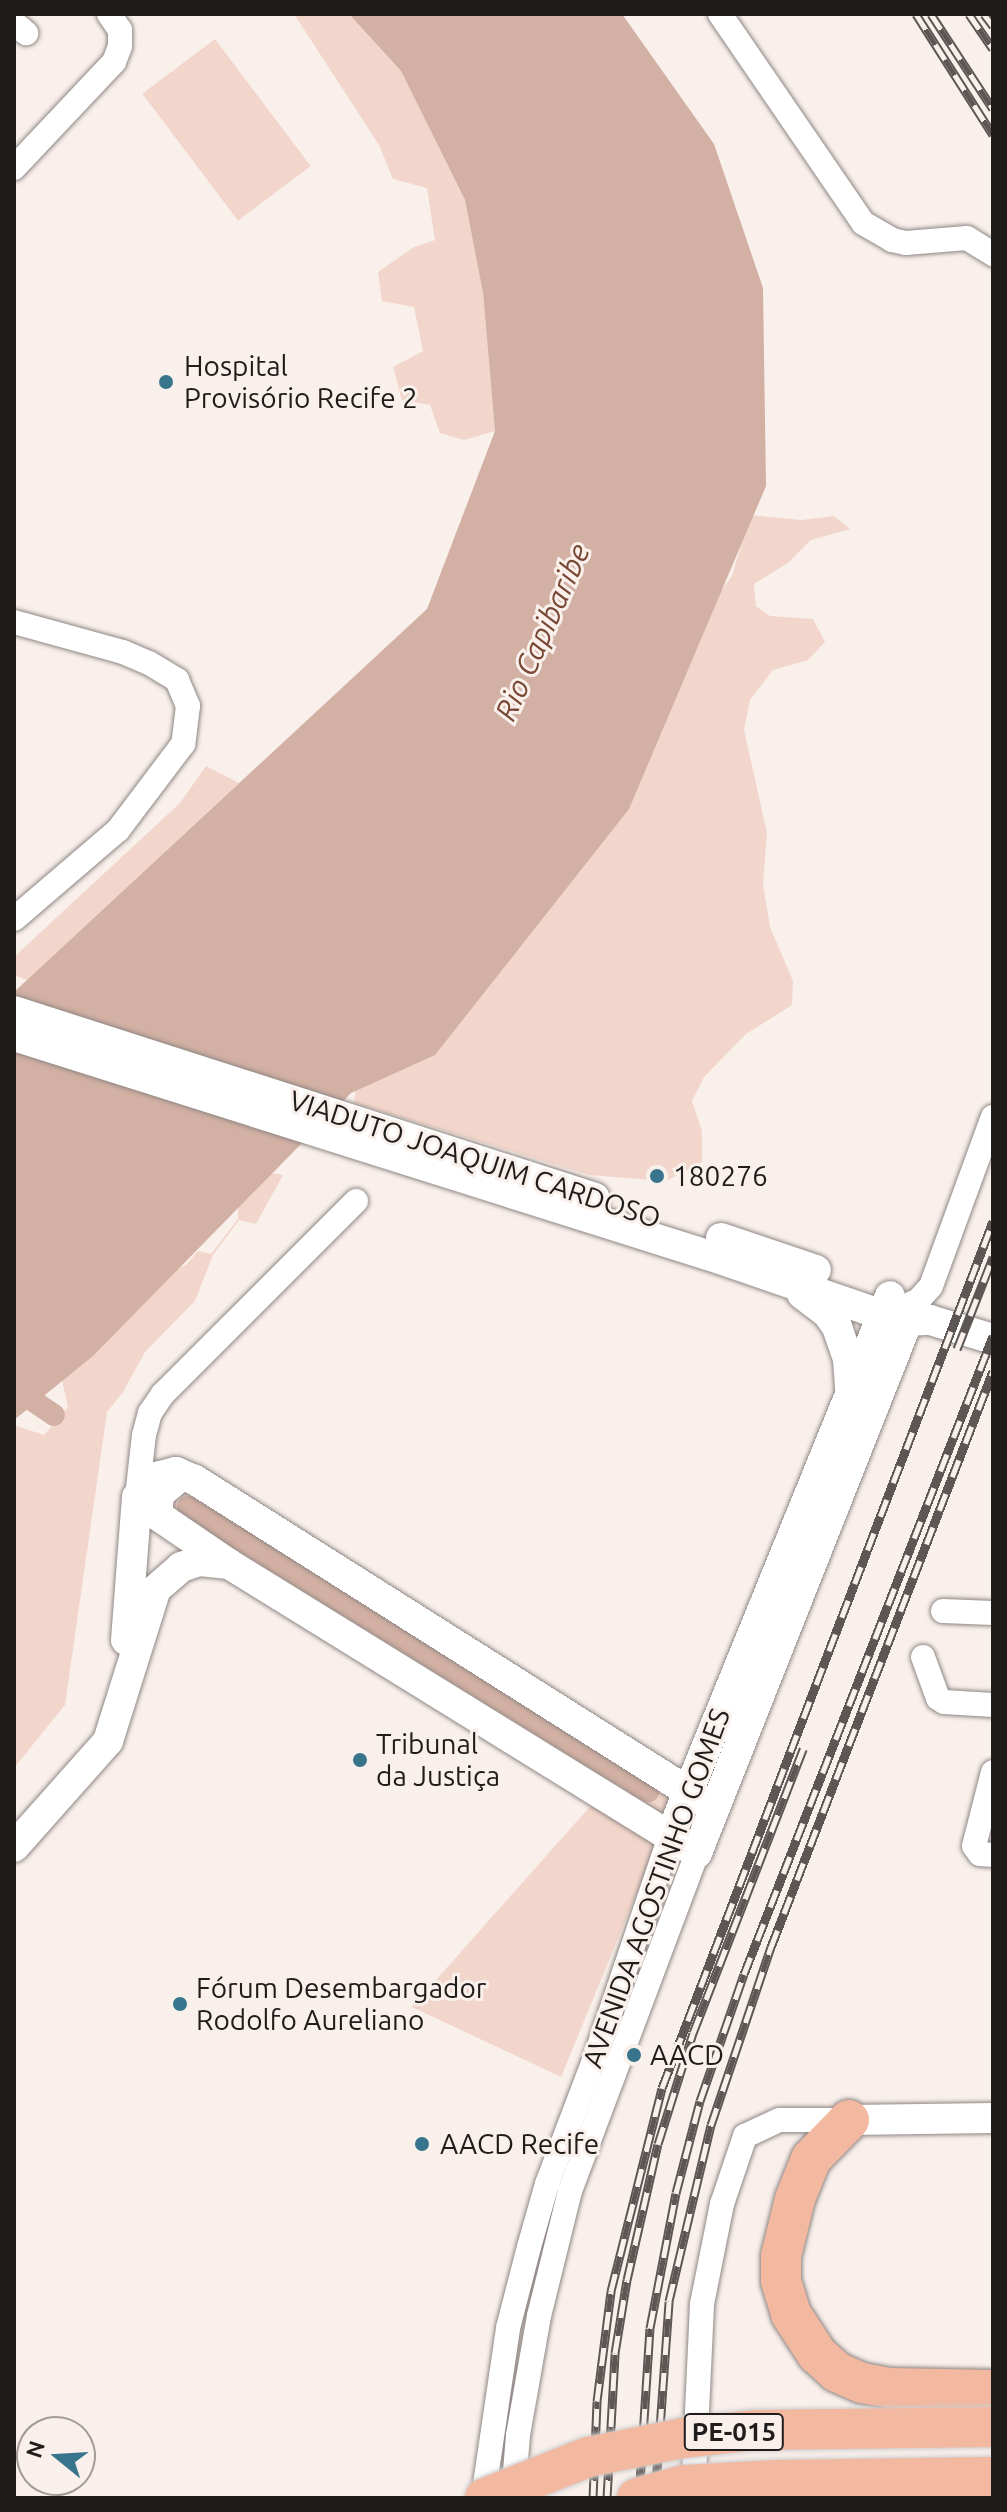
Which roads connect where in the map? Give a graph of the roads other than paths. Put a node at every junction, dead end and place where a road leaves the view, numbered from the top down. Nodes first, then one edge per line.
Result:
1 (720, 14) edge
2 (115, 22) edge
3 (19, 152) edge
4 (993, 254) edge
5 (14, 622) edge
6 (14, 919) edge
7 (14, 1011) edge
8 (14, 1036) edge
9 (993, 1117) edge
10 (356, 1201) dead end
11 (723, 1250) junction
12 (760, 1274) junction
13 (905, 1311) junction
14 (993, 1339) edge
15 (850, 1393) junction
16 (191, 1477) junction
17 (137, 1497) junction
18 (229, 1564) junction
19 (943, 1611) dead end
20 (993, 1613) edge
21 (923, 1657) dead end
22 (121, 1702) junction
23 (993, 1705) edge
24 (993, 1772) edge
25 (688, 1792) junction
26 (714, 1808) junction
27 (669, 1839) junction
28 (14, 1847) edge
29 (697, 1853) junction
30 (985, 1853) edge
31 (993, 2118) edge
32 (849, 2120) junction
33 (993, 2390) edge
34 (993, 2427) edge
35 (993, 2477) edge
36 (777, 2480) junction
37 (484, 2498) edge
38 (513, 2498) edge
39 (637, 2498) edge
40 (693, 2498) edge
41 (844, 2498) edge

1 - 4 street
2 - 3 street
5 - 6 street
7 - 11 street, VIADUTO JOAQUIM CARDOSO
8 - 11 street, VIADUTO JOAQUIM CARDOSO
9 - 13 street
10 - 17 street
11 - 12 street, VIADUTO JOAQUIM CARDOSO
11 - 13 street, VIADUTO JOAQUIM CARDOSO
12 - 13 street, VIADUTO JOAQUIM CARDOSO
12 - 15 street
13 - 14 street, VIADUTO JOAQUIM CARDOSO
13 - 15 street, AVENIDA AGOSTINHO GOMES
13 - 26 street, AVENIDA AGOSTINHO GOMES
15 - 25 street, AVENIDA AGOSTINHO GOMES
16 - 17 street
16 - 18 street
16 - 25 street
17 - 22 street
18 - 22 street
18 - 27 street
19 - 20 street
21 - 23 street
22 - 28 street
24 - 30 street
25 - 26 street
25 - 27 street, AVENIDA AGOSTINHO GOMES
26 - 29 street, AVENIDA AGOSTINHO GOMES
27 - 29 street
27 - 37 street, AVENIDA AGOSTINHO GOMES
29 - 38 street, AVENIDA AGOSTINHO GOMES
31 - 32 street
32 - 33 highway
32 - 40 street
34 - 37 highway, PE-015, bridge
35 - 36 highway, PE-015, bridge
36 - 39 highway, PE-015, bridge
36 - 41 highway, bridge

